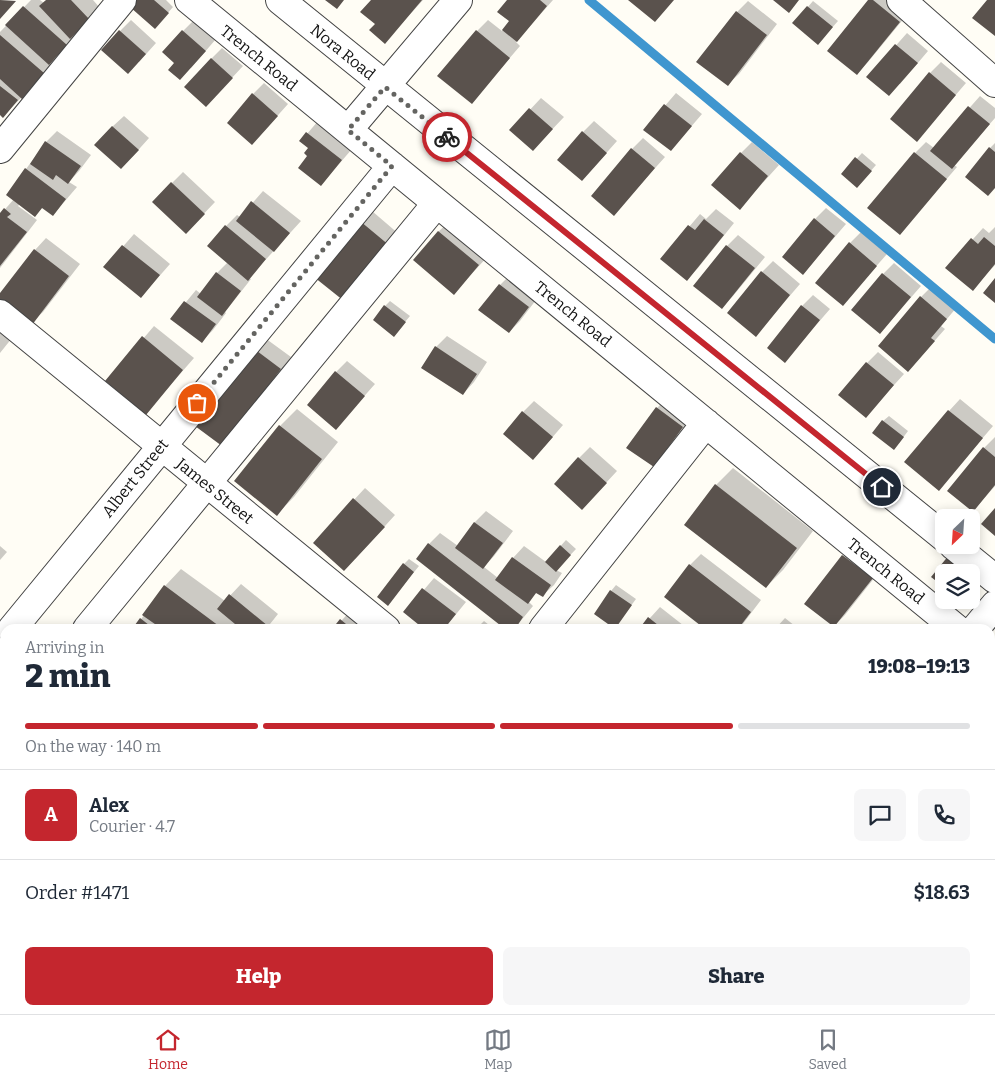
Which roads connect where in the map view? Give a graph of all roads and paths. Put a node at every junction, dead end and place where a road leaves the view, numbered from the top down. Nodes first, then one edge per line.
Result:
1 (122, 0) edge
2 (189, 0) edge
3 (280, 0) edge
4 (458, 0) edge
5 (901, 0) edge
6 (995, 83) edge
7 (385, 87) junction
8 (348, 130) junction
9 (0, 149) edge
10 (392, 166) junction
11 (437, 203) junction
12 (0, 314) edge
13 (706, 424) junction
14 (161, 447) junction
15 (206, 483) junction
16 (935, 530) edge
17 (964, 554) edge
18 (995, 579) edge
19 (995, 605) edge
20 (16, 624) edge
21 (91, 624) edge
22 (380, 624) edge
23 (547, 624) edge
24 (951, 624) edge
25 (979, 624) edge

1 - 9 street
2 - 8 street, Trench Road
3 - 7 street, Nora Road
4 - 7 street
5 - 6 street
7 - 8 street
7 - 16 street, Nora Road
8 - 10 street, Trench Road
10 - 11 street, Trench Road
10 - 14 street, Albert Street
11 - 13 street, Trench Road
11 - 15 street
12 - 14 street, James Street
13 - 23 street
13 - 24 street, Trench Road
14 - 15 street, James Street
14 - 20 street, Albert Street
15 - 21 street
15 - 22 street, James Street
17 - 18 street
19 - 25 street

